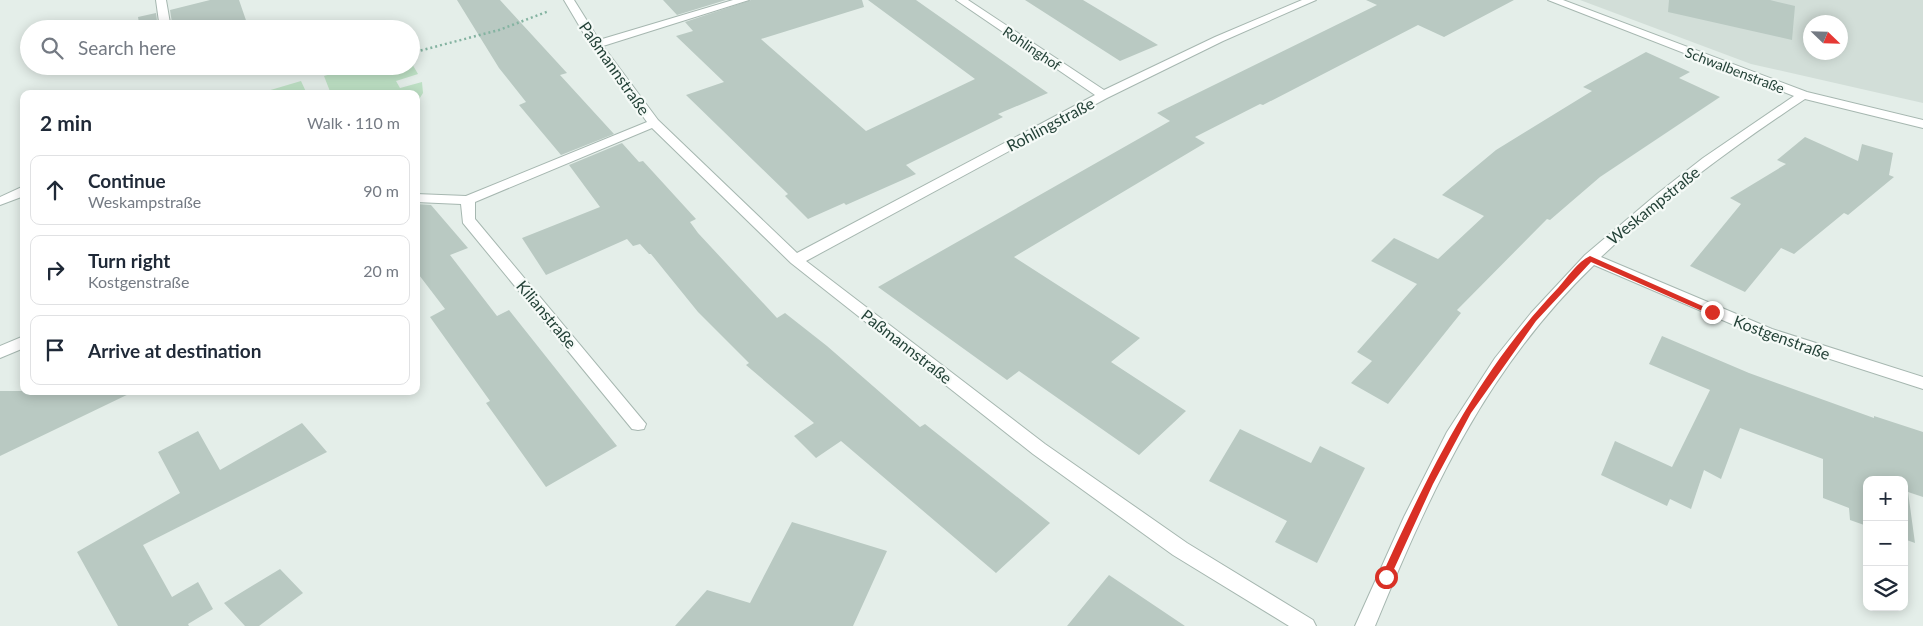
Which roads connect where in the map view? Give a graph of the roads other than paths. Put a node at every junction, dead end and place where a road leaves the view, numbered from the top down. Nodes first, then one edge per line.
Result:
1 (161, 0) edge
2 (570, 0) edge
3 (744, 0) edge
4 (961, 0) edge
5 (1311, 0) edge
6 (1553, 0) edge
7 (164, 20) edge
8 (596, 44) junction
9 (1103, 95) junction
10 (1803, 95) junction
11 (654, 124) junction
12 (1923, 124) edge
13 (20, 192) edge
14 (420, 198) edge
15 (468, 200) junction
16 (0, 201) edge
17 (1590, 258) junction
18 (796, 260) junction
19 (20, 344) edge
20 (0, 352) edge
21 (1923, 383) edge
22 (638, 424) dead end
23 (1306, 626) edge
24 (1365, 626) edge

1 - 7 street
2 - 8 street, Paßmannstraße
3 - 8 street
4 - 9 street, Rohlinghof
5 - 9 street, Rohlingstraße
6 - 10 street, Schwalbenstraße
8 - 11 street, Paßmannstraße
9 - 18 street, Rohlingstraße
10 - 12 street, Schwalbenstraße
10 - 17 street, Weskampstraße
11 - 15 street
11 - 18 street, Paßmannstraße
13 - 16 street
14 - 15 street
15 - 22 street, Kilianstraße
17 - 21 street, Kostgenstraße
17 - 24 street, Weskampstraße
18 - 23 street, Paßmannstraße
19 - 20 street

